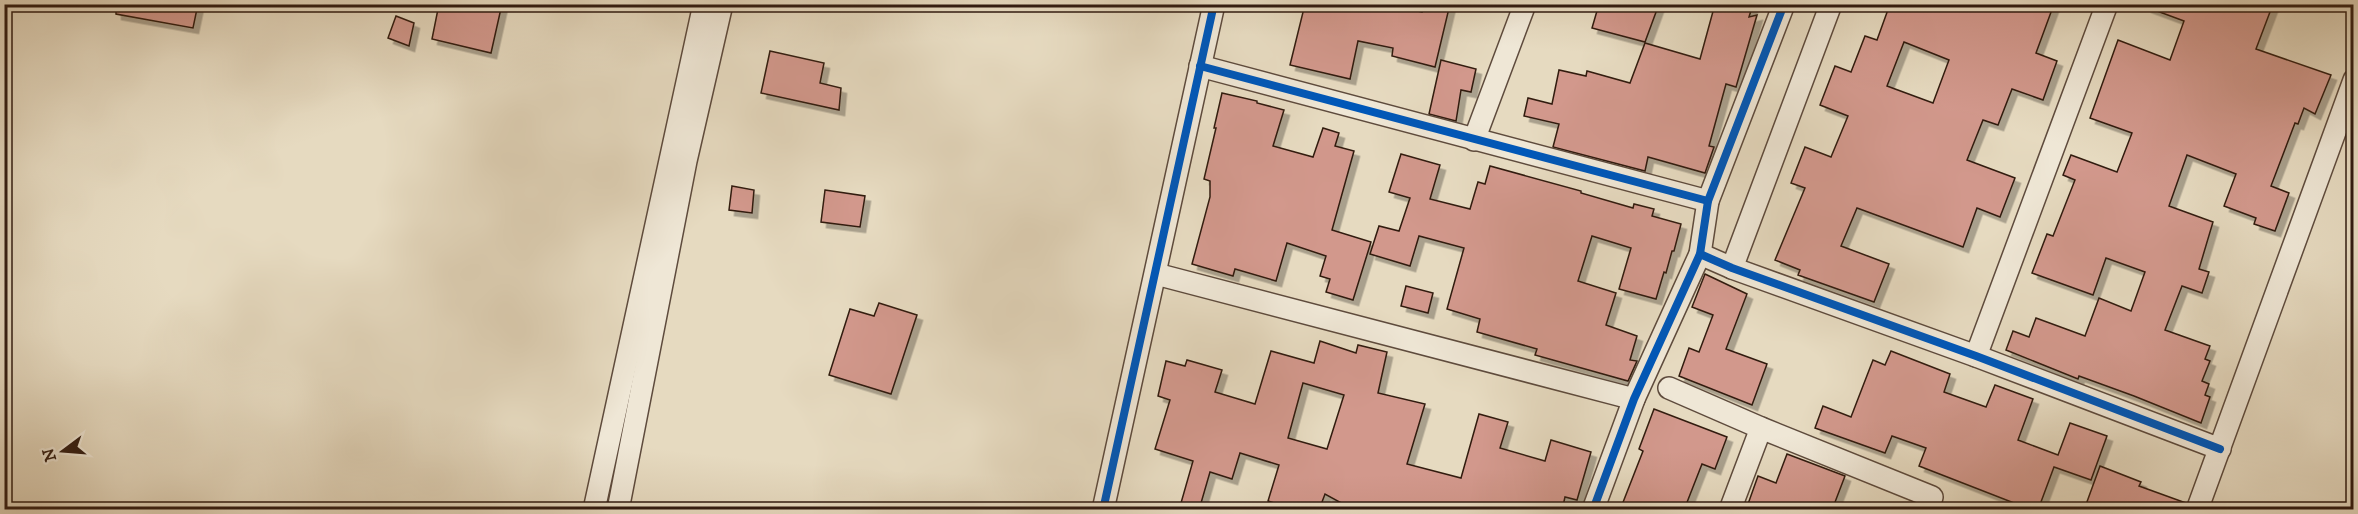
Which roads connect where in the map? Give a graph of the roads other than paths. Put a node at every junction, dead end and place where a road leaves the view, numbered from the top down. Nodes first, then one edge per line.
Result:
1 (704, 4) edge
2 (722, 4) edge
3 (1214, 4) edge
4 (1525, 4) edge
5 (1784, 4) edge
6 (1831, 4) edge
7 (2107, 4) edge
8 (1200, 66) junction
9 (2354, 80) edge
10 (1474, 140) junction
11 (1708, 201) junction
12 (1700, 254) junction
13 (1732, 268) junction
14 (1156, 274) junction
15 (1976, 356) junction
16 (1669, 388) dead end
17 (1634, 399) junction
18 (1761, 428) junction
19 (2220, 449) junction
20 (1104, 509) edge
21 (594, 510) edge
22 (618, 510) edge
23 (1593, 510) edge
24 (1730, 510) edge
25 (1928, 510) edge
26 (2197, 510) edge

1 - 21 street
2 - 22 street
3 - 8 street
4 - 10 street
5 - 11 street
6 - 13 street
7 - 15 street
8 - 10 street
8 - 14 street
9 - 19 street
10 - 11 street
11 - 12 street
12 - 13 street
12 - 17 street
13 - 15 street
14 - 17 street
14 - 20 street
15 - 19 street
16 - 18 street
17 - 23 street
18 - 24 street
18 - 25 street
19 - 26 street

